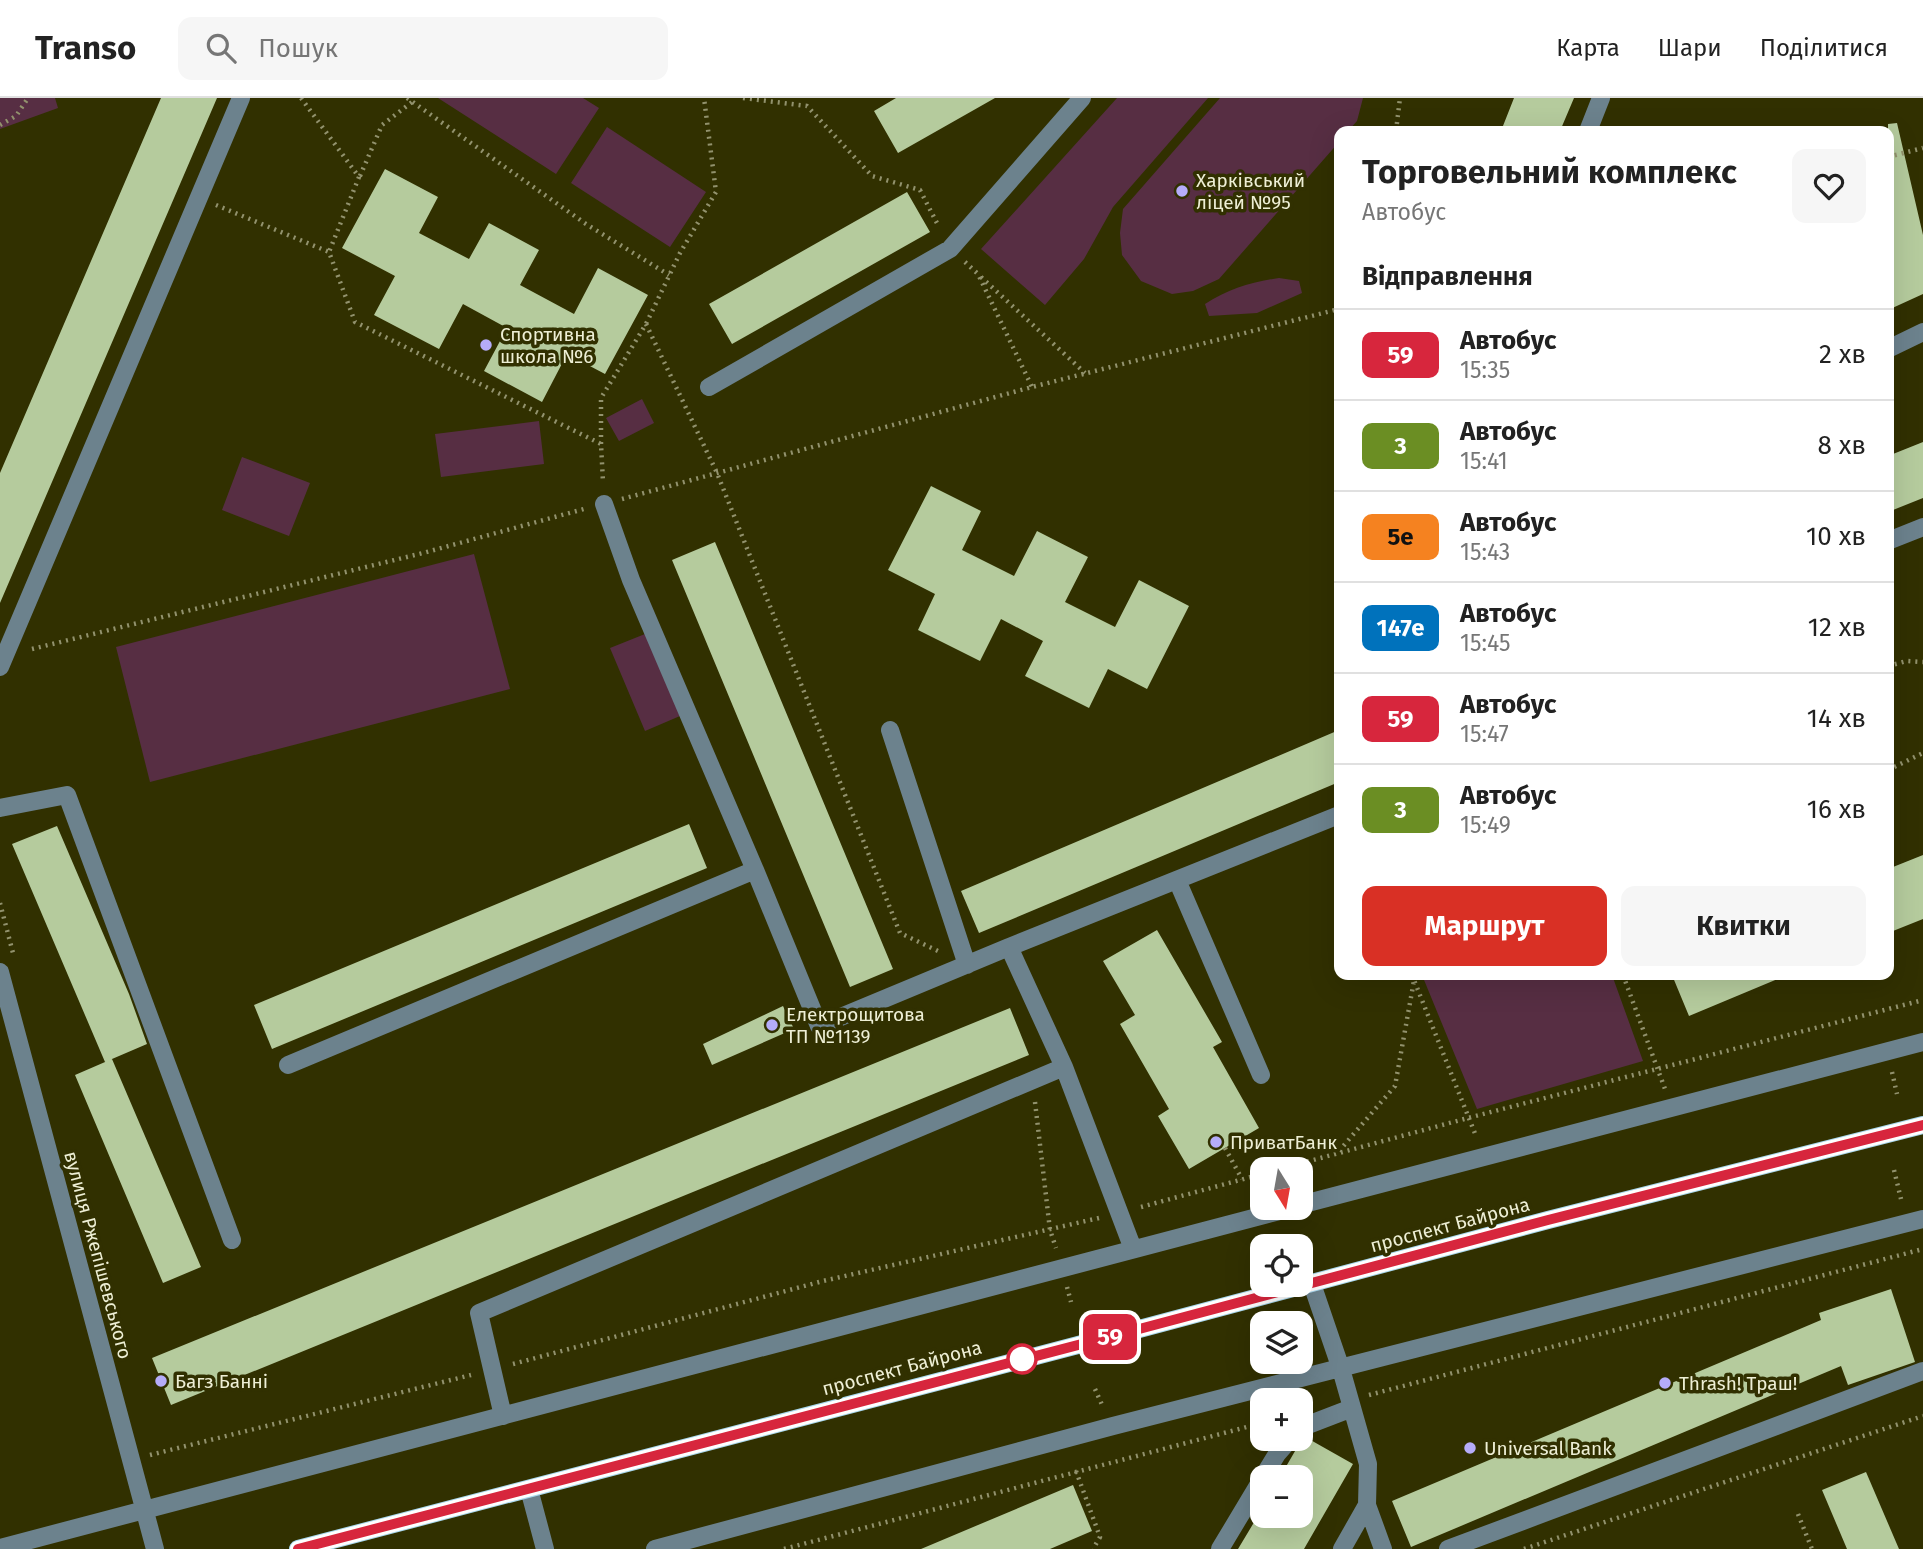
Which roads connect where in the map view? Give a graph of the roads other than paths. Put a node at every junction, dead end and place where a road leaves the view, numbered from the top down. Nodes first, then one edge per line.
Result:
1 (241, 98) edge
2 (1082, 98) edge
3 (1601, 98) edge
4 (1590, 126) edge
5 (1923, 332) edge
6 (1894, 346) edge
7 (709, 387) dead end
8 (604, 504) road end
9 (1923, 527) edge
10 (1894, 539) edge
11 (3, 661) edge
12 (890, 730) dead end
13 (0, 808) edge
14 (1334, 817) edge
15 (755, 870) junction
16 (1177, 880) junction
17 (1009, 947) junction
18 (967, 965) junction
19 (0, 972) edge
20 (1923, 1042) edge
21 (288, 1065) dead end
22 (1065, 1067) junction
23 (1261, 1075) dead end
24 (1923, 1125) edge
25 (1313, 1202) edge
26 (1250, 1219) edge
27 (1923, 1219) edge
28 (232, 1240) dead end
29 (1133, 1249) junction
30 (1313, 1284) edge
31 (1313, 1287) edge
32 (1262, 1297) edge
33 (1341, 1369) junction
34 (1923, 1371) edge
35 (1351, 1404) junction
36 (503, 1416) junction
37 (1313, 1422) edge
38 (528, 1489) junction
39 (1250, 1498) edge
40 (1367, 1505) junction
41 (144, 1510) junction
42 (0, 1548) edge
43 (155, 1549) edge
44 (298, 1549) edge
45 (545, 1549) edge
46 (655, 1549) edge
47 (1220, 1549) edge
48 (1342, 1549) edge
49 (1383, 1549) edge
50 (1448, 1549) edge

1 - 11 street
2 - 7 street
3 - 4 street
5 - 6 street
8 - 15 street
9 - 10 street
12 - 18 street
13 - 28 street
14 - 16 street
15 - 18 street
15 - 21 street
16 - 17 street
16 - 23 street
17 - 18 street
17 - 22 street
19 - 41 street, вулиця Ржепішевського
20 - 25 street
22 - 29 street
22 - 36 street
24 - 30 main road, проспект Байрона
26 - 29 street
27 - 33 street
29 - 36 street
31 - 33 street
32 - 38 main road, проспект Байрона
33 - 35 street
33 - 46 street
34 - 50 street
35 - 37 street
35 - 40 street
36 - 41 street
38 - 44 main road, проспект Байрона
38 - 45 street
39 - 47 street
40 - 48 street
40 - 49 street
41 - 42 street
41 - 43 street, вулиця Ржепішевського

